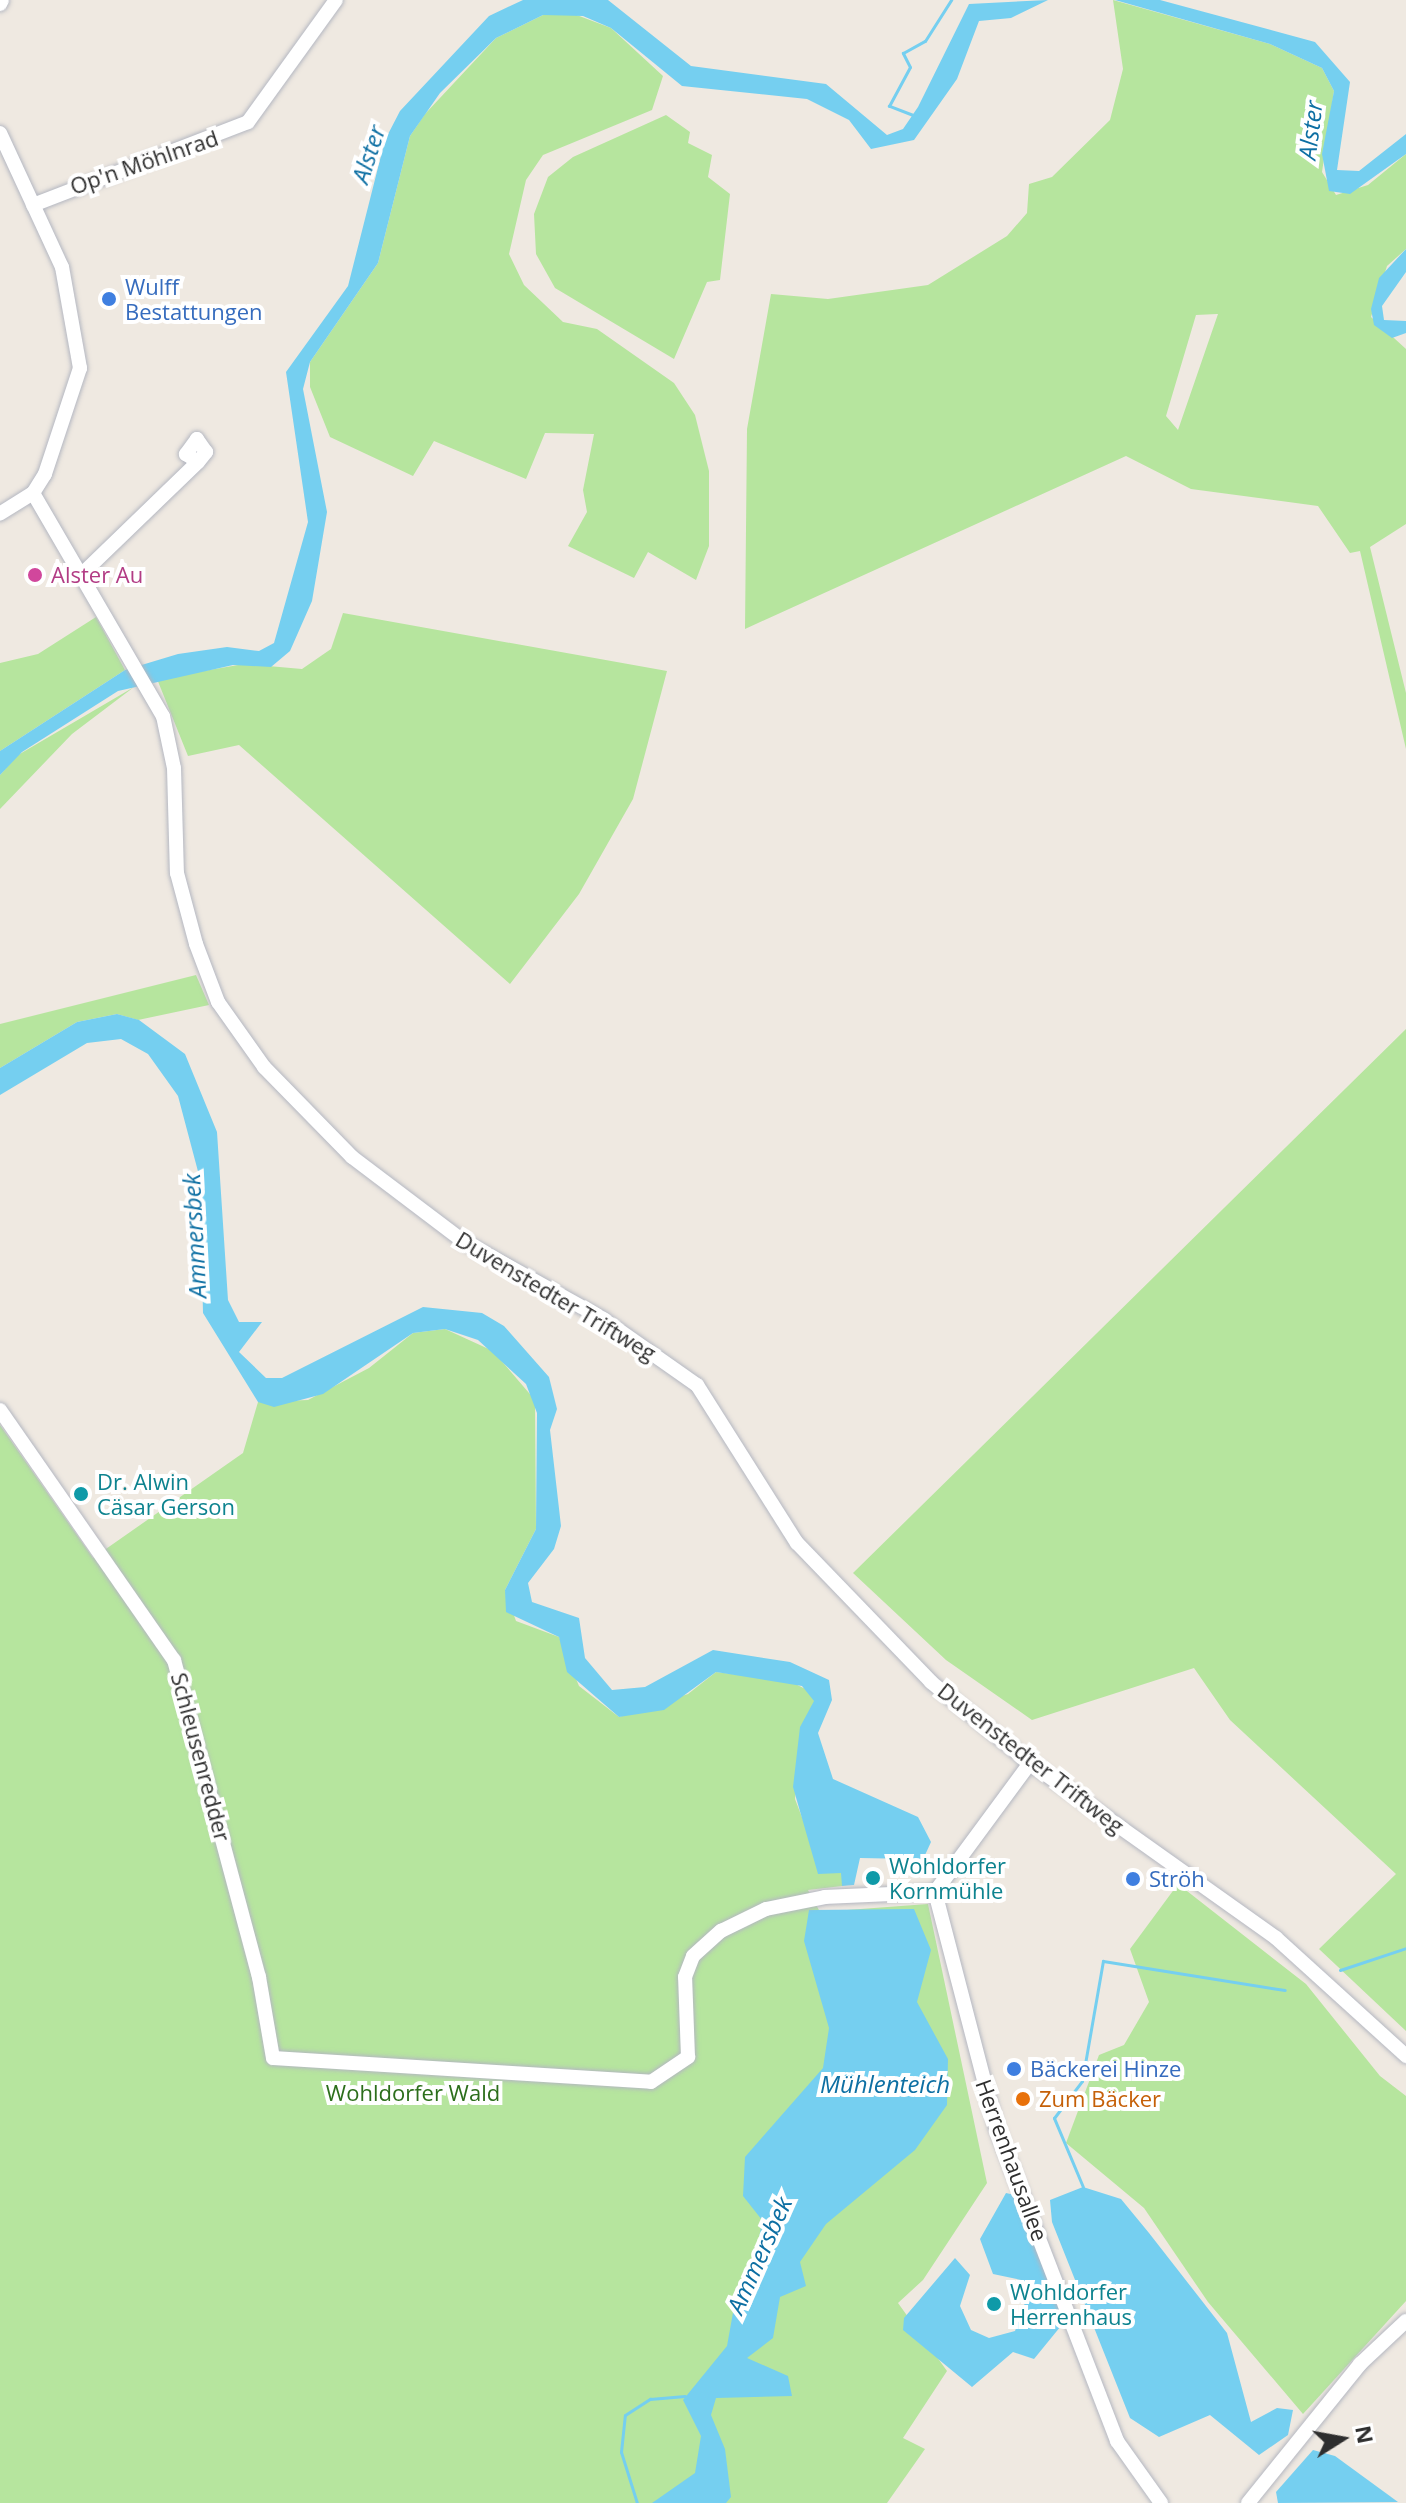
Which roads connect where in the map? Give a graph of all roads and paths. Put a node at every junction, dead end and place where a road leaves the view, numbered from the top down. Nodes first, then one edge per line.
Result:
1 (336, 0) edge
2 (0, 133) edge
3 (33, 205) junction
4 (198, 462) dead end
5 (33, 493) junction
6 (0, 514) edge
7 (82, 574) junction
8 (0, 1410) edge
9 (1030, 1763) junction
10 (935, 1892) junction
11 (1406, 2056) edge
12 (1406, 2321) edge
13 (1161, 2503) edge
14 (1248, 2503) edge

1 - 3 street, Op'n Möhlnrad
2 - 3 street
3 - 5 street
4 - 7 street
5 - 6 street
5 - 7 street, Duvenstedter Triftweg
7 - 9 street, Duvenstedter Triftweg
8 - 10 street, Schleusenredder
9 - 10 street
9 - 11 street, Duvenstedter Triftweg
10 - 13 street, Herrenhausallee
12 - 14 street

